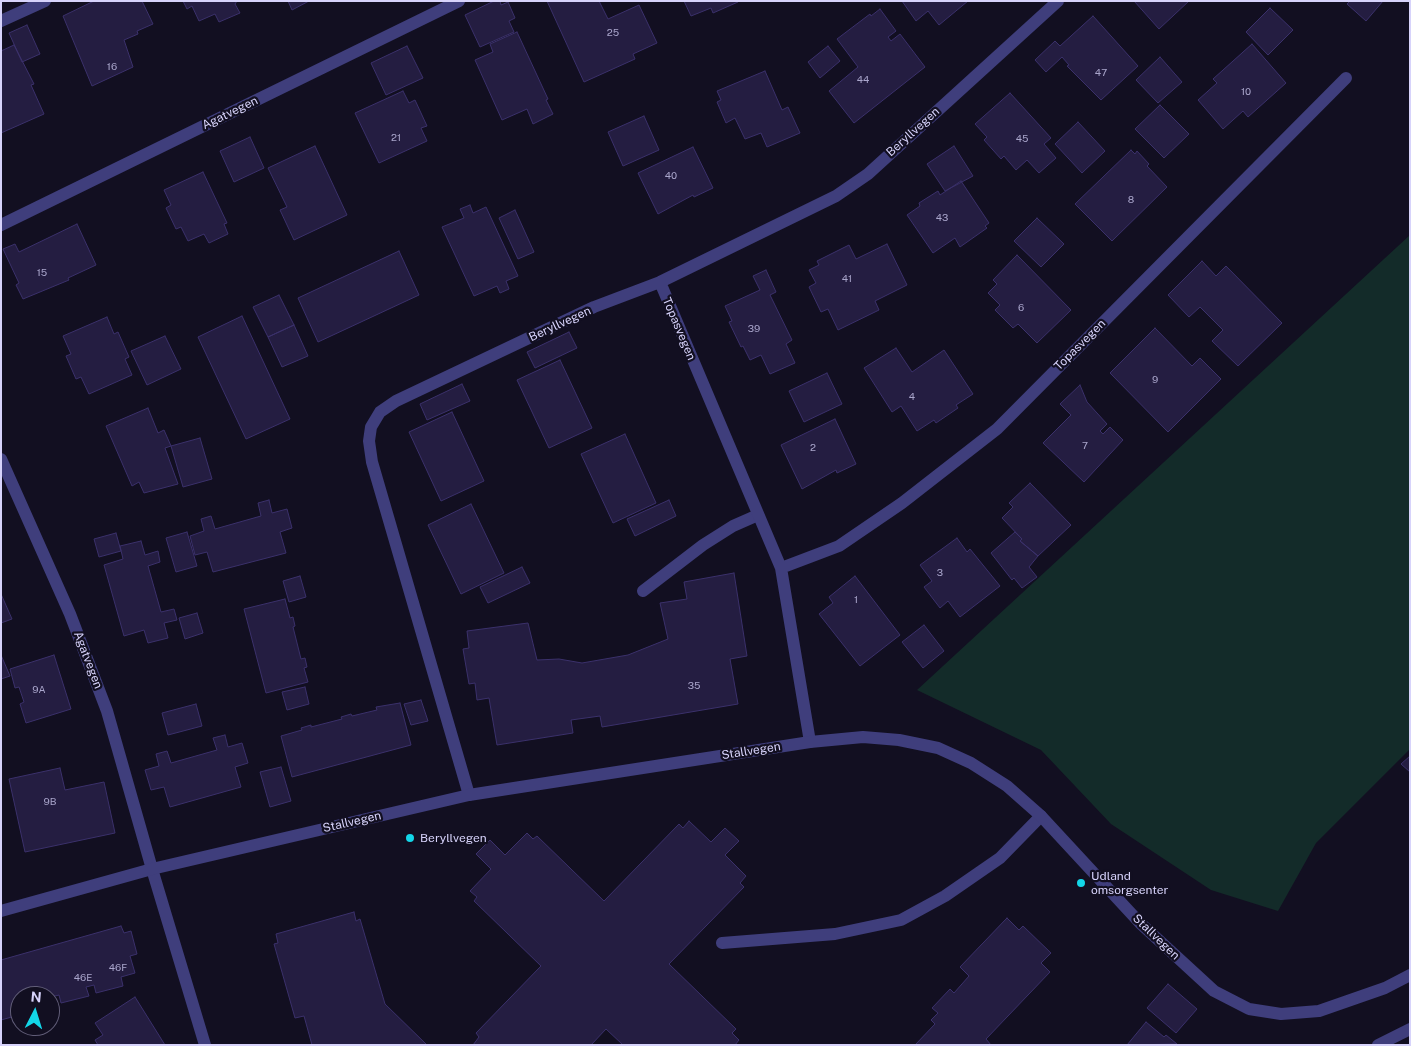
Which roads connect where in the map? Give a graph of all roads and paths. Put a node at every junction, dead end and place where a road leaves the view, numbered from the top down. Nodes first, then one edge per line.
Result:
1 (45, 1) edge
2 (459, 1) edge
3 (1058, 1) edge
4 (1, 21) edge
5 (1346, 78) dead end
6 (1, 225) edge
7 (660, 282) junction
8 (1, 459) edge
9 (758, 515) junction
10 (781, 568) junction
11 (643, 591) dead end
12 (810, 742) junction
13 (469, 795) junction
14 (1041, 816) junction
15 (152, 869) junction
16 (1, 911) edge
17 (722, 944) dead end
18 (1410, 975) edge
19 (1410, 1029) edge
20 (205, 1045) edge
21 (1378, 1045) edge

1 - 4 street
2 - 6 street, Agatvegen
3 - 7 street, Beryllvegen
5 - 10 street, Topasvegen
7 - 9 street, Topasvegen
7 - 13 street, Beryllvegen
8 - 15 street, Agatvegen
9 - 10 street, Topasvegen
9 - 11 street
10 - 12 street, Topasvegen
12 - 13 street, Stallvegen
12 - 14 street, Stallvegen
13 - 15 street, Stallvegen
14 - 17 street
14 - 18 street, Stallvegen
15 - 16 street, Stallvegen
15 - 20 street, Agatvegen
19 - 21 street

